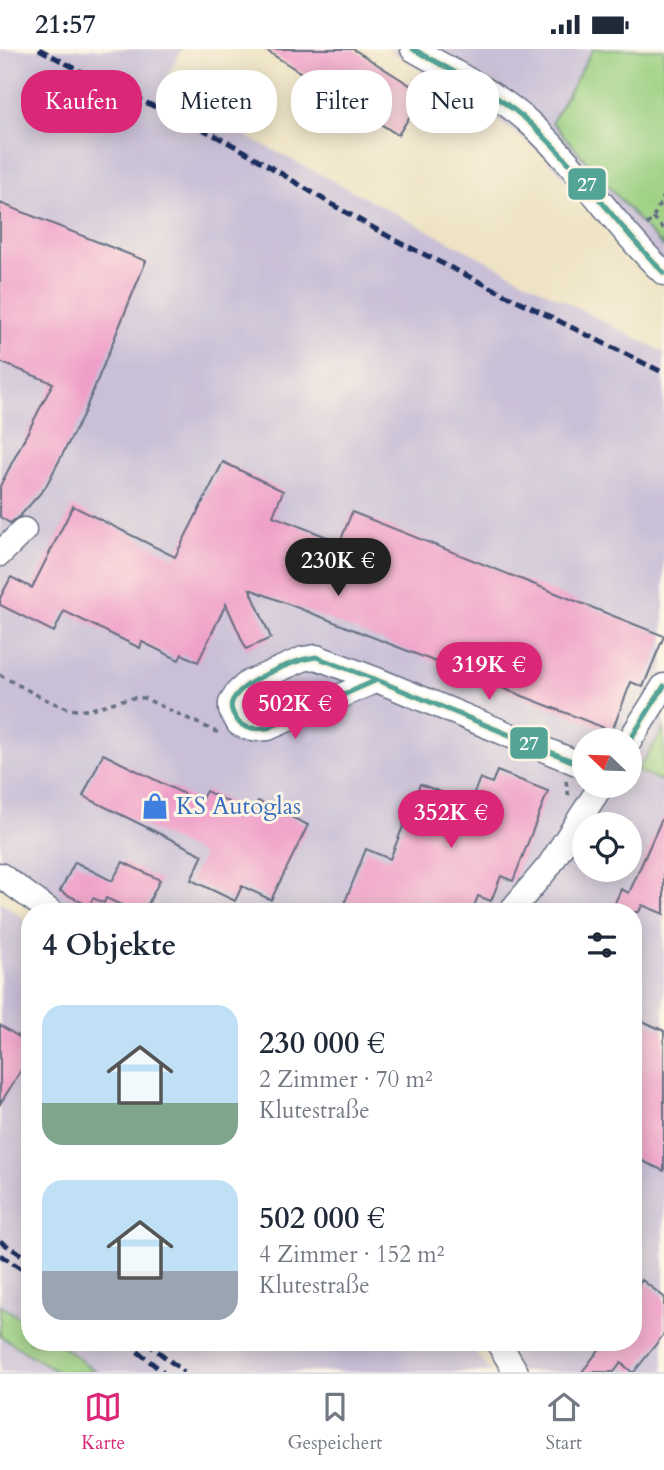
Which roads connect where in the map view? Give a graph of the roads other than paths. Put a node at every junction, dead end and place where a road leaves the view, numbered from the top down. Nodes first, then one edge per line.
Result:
1 (413, 49) edge
2 (664, 273) edge
3 (24, 530) dead end
4 (0, 554) edge
5 (377, 680) junction
6 (664, 686) edge
7 (638, 728) edge
8 (572, 761) edge
9 (593, 798) edge
10 (0, 875) edge
11 (39, 903) edge
12 (518, 903) edge
13 (503, 1351) edge
14 (516, 1372) edge

1 - 2 street
3 - 4 street
5 - 5 street
5 - 8 street
6 - 7 street
9 - 12 street
10 - 11 street
13 - 14 street

